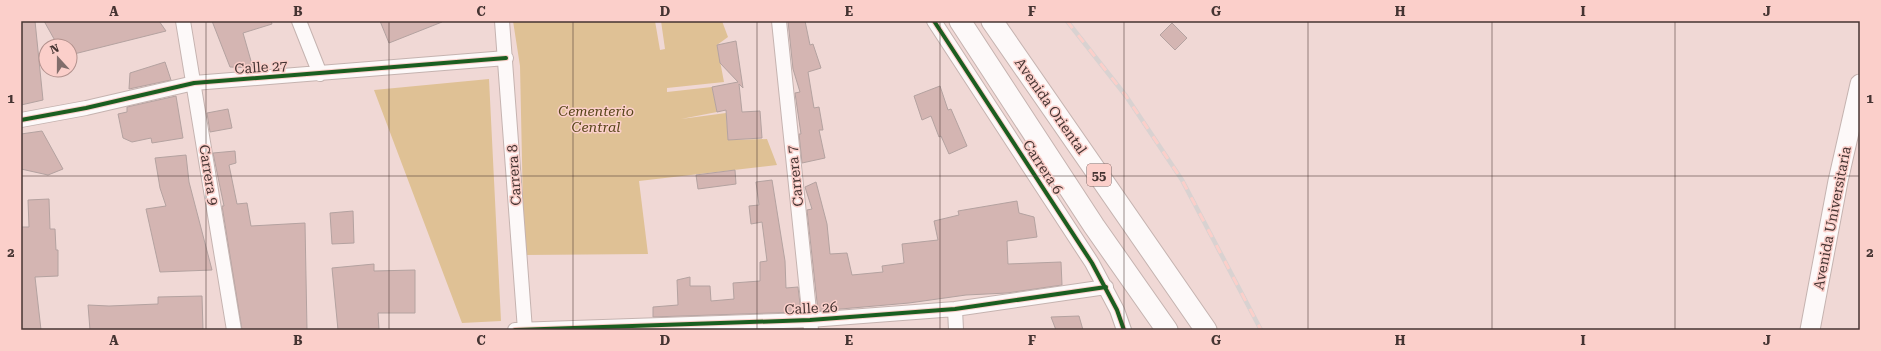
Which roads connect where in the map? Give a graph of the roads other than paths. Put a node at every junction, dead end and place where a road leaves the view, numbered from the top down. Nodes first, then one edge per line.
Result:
1 (183, 21) edge
2 (299, 21) edge
3 (502, 21) edge
4 (779, 21) edge
5 (934, 21) edge
6 (960, 21) edge
7 (992, 21) edge
8 (506, 58) junction
9 (320, 74) junction
10 (194, 83) junction
11 (1860, 84) edge
12 (21, 120) edge
13 (1106, 287) junction
14 (955, 309) junction
15 (810, 325) edge
16 (234, 330) edge
17 (522, 330) edge
18 (956, 330) edge
19 (1124, 330) edge
20 (1167, 330) edge
21 (1206, 330) edge
22 (1810, 330) edge

1 - 10 street, Carrera 9
2 - 9 street
3 - 8 street, Carrera 8
4 - 15 street, Carrera 7
5 - 13 street, Carrera 6
6 - 20 main road, Avenida Oriental / 55
7 - 21 main road, Avenida Oriental / 55
8 - 9 street, Calle 27
8 - 17 street, Carrera 8
9 - 10 street, Calle 27
10 - 12 street, Calle 27
10 - 16 street, Carrera 9
11 - 22 main road, Avenida Universitaria
13 - 14 street, Calle 26
13 - 19 street, Carrera 6
14 - 15 street, Calle 26
14 - 18 street
15 - 17 street, Calle 26

